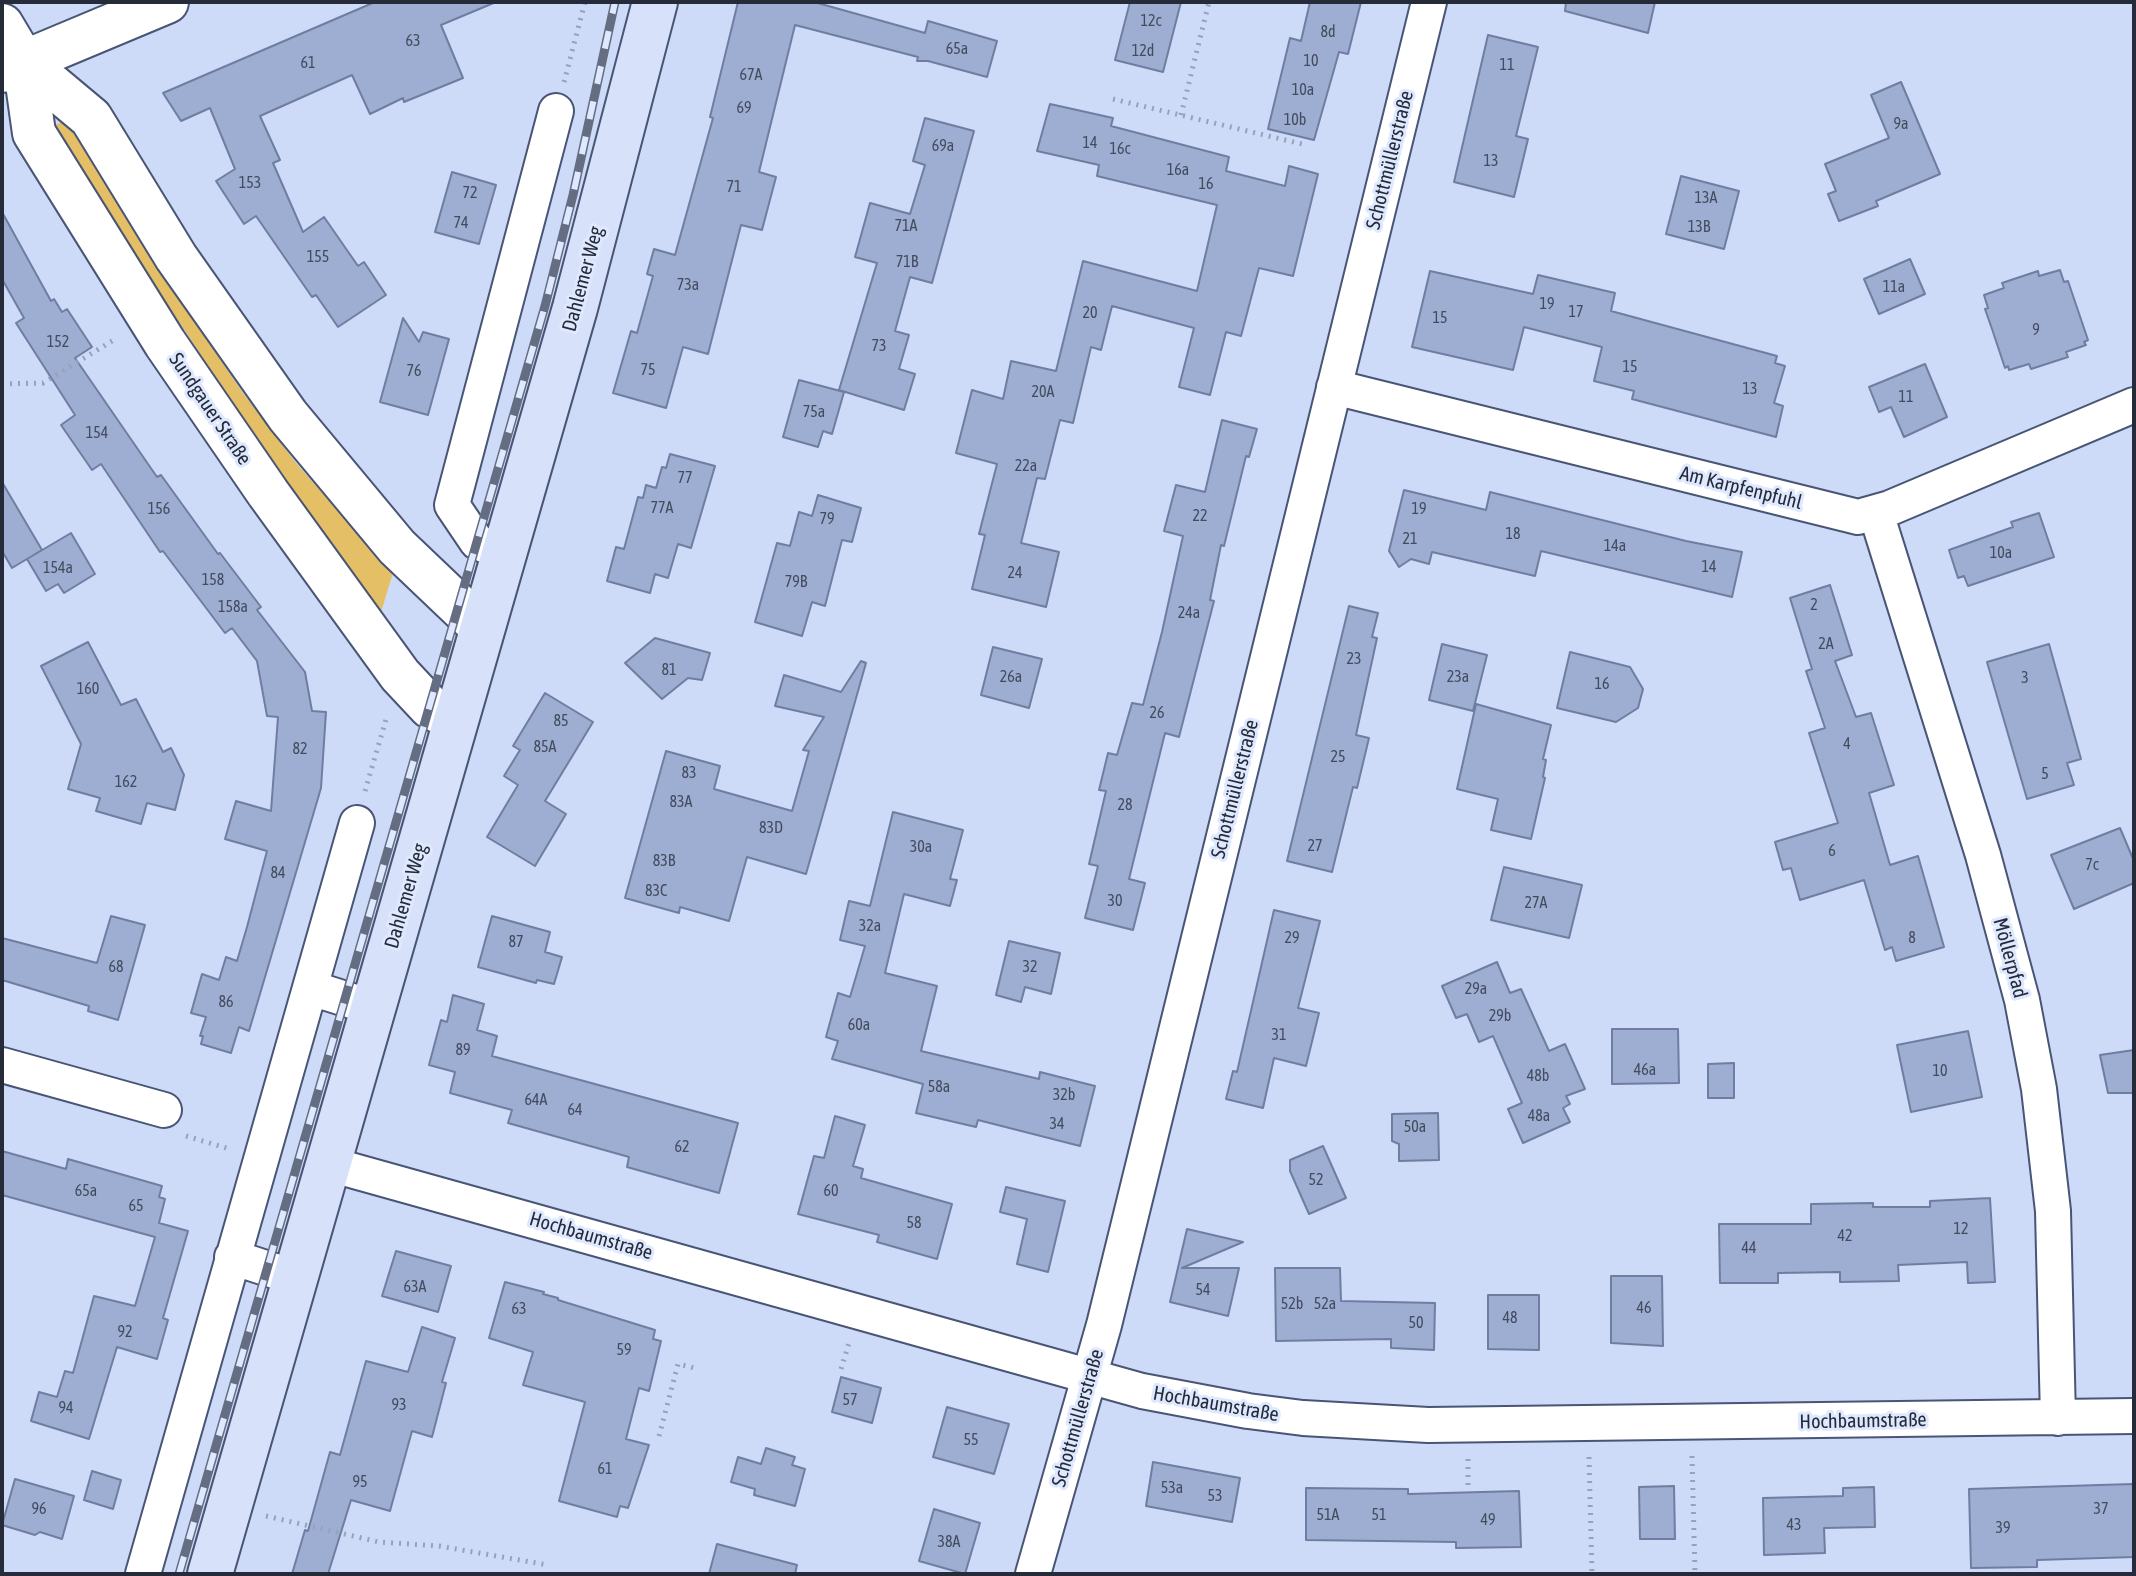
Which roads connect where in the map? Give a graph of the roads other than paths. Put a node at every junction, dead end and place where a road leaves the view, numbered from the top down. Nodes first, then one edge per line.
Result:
1 (167, 2) edge
2 (655, 2) edge
3 (1429, 2) edge
4 (2, 25) edge
5 (13, 67) edge
6 (556, 111) road end
7 (1334, 387) junction
8 (2134, 405) edge
9 (1876, 513) junction
10 (503, 553) junction
11 (482, 628) junction
12 (456, 721) junction
13 (357, 823) dead end
14 (311, 988) junction
15 (374, 1008) junction
16 (2, 1065) edge
17 (164, 1110) road end
18 (329, 1164) junction
19 (232, 1257) junction
20 (296, 1278) junction
21 (1090, 1376) junction
22 (2134, 1416) edge
23 (2058, 1418) junction
24 (143, 1574) edge
25 (210, 1574) edge
26 (1033, 1574) edge

1 - 5 street
2 - 10 main road, Dahlemer Weg
3 - 7 street, Schottmüllerstraße
4 - 5 street, Sundgauer Straße
5 - 11 street, Sundgauer Straße
5 - 12 street, Sundgauer Straße
6 - 10 street
7 - 9 street, Am Karpfenpfuhl
7 - 21 street, Schottmüllerstraße
8 - 9 street, Am Karpfenpfuhl
9 - 23 street, Möllerpfad
10 - 11 main road, Dahlemer Weg
11 - 12 main road, Dahlemer Weg
12 - 15 main road, Dahlemer Weg
13 - 14 street
14 - 15 street
14 - 19 street
15 - 18 main road, Dahlemer Weg
16 - 17 street
18 - 20 main road, Dahlemer Weg
18 - 21 street, Hochbaumstraße
19 - 20 street
19 - 24 street
20 - 25 main road, Dahlemer Weg
21 - 23 street, Hochbaumstraße
21 - 26 street, Schottmüllerstraße
22 - 23 street, Hochbaumstraße

